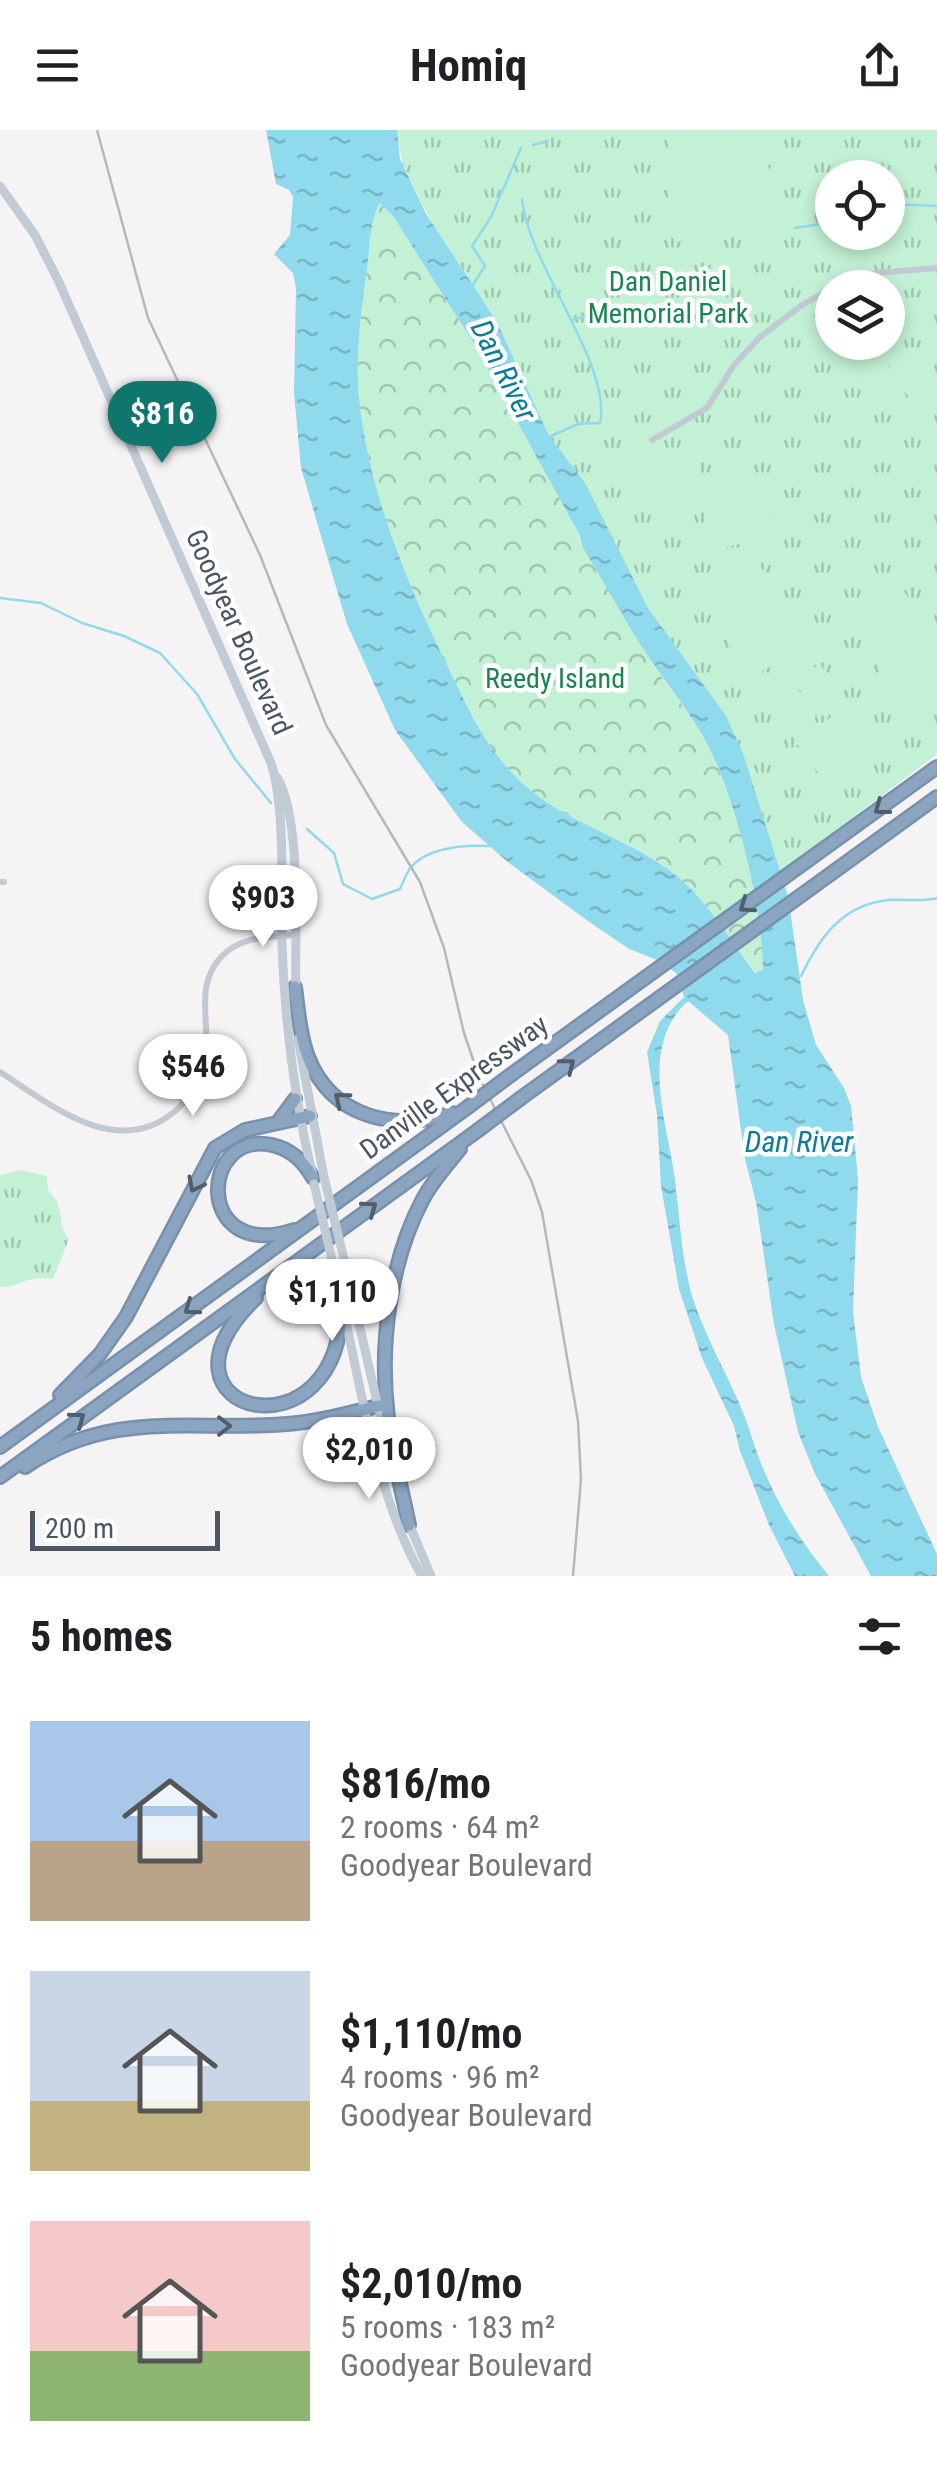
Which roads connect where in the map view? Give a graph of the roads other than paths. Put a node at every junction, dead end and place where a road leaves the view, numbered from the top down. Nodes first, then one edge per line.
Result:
1 (0, 186) edge
2 (937, 268) edge
3 (905, 271) edge
4 (815, 298) edge
5 (652, 440) dead end
6 (937, 767) edge
7 (275, 775) junction
8 (937, 797) edge
9 (294, 935) junction
10 (282, 936) junction
11 (295, 987) junction
12 (0, 1072) edge
13 (295, 1099) junction
14 (467, 1108) junction
15 (305, 1118) junction
16 (278, 1122) junction
17 (473, 1134) junction
18 (317, 1180) junction
19 (308, 1225) junction
20 (286, 1270) junction
21 (341, 1299) junction
22 (372, 1407) junction
23 (0, 1444) edge
24 (0, 1480) edge
25 (409, 1525) junction
26 (422, 1576) edge
27 (431, 1576) edge

1 - 7 main road, Goodyear Boulevard
2 - 3 street
4 - 5 street
6 -> 14 highway, Danville Expressway, bridge
7 - 9 main road, Goodyear Boulevard
7 - 10 main road, Goodyear Boulevard
17 -> 8 highway, Danville Expressway, bridge
9 - 10 street
9 - 11 main road, Goodyear Boulevard
10 - 12 street
10 - 13 main road, Goodyear Boulevard
14 -> 11 highway
11 - 15 main road, Goodyear Boulevard
13 - 15 main road, Goodyear Boulevard
13 - 16 highway
14 - 19 highway, Danville Expressway
15 - 16 highway
15 - 18 main road, Goodyear Boulevard
16 -> 23 highway
20 -> 17 highway, Danville Expressway
17 - 25 highway
18 - 19 highway
18 - 21 main road, Goodyear Boulevard, bridge
18 - 22 main road, Goodyear Boulevard, bridge
19 -> 23 highway, Danville Expressway
20 - 21 highway
24 -> 20 highway, Danville Expressway
21 - 22 main road, Goodyear Boulevard
24 -> 22 highway
22 - 25 main road, Goodyear Boulevard
22 - 26 main road, Goodyear Boulevard
25 - 27 main road, Goodyear Boulevard

